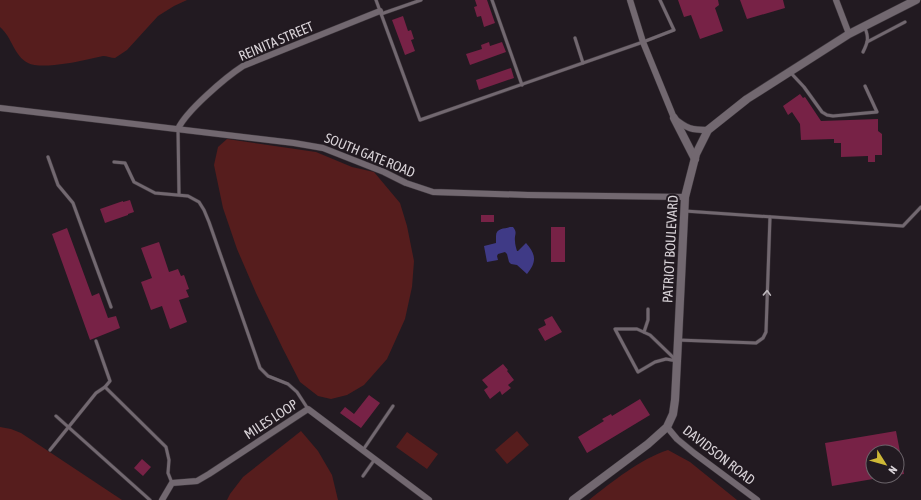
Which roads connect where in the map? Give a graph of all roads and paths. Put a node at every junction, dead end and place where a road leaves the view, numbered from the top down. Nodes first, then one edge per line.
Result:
1 (376, 0) edge
2 (421, 0) edge
3 (492, 0) edge
4 (630, 0) edge
5 (660, 0) edge
6 (836, 0) edge
7 (916, 0) edge
8 (380, 12) junction
9 (905, 22) dead end
10 (864, 26) junction
11 (849, 34) junction
12 (575, 38) dead end
13 (643, 42) junction
14 (867, 42) junction
15 (864, 52) dead end
16 (583, 63) junction
17 (790, 72) junction
18 (522, 85) junction
19 (865, 86) dead end
20 (0, 108) edge
21 (674, 118) junction
22 (178, 129) junction
23 (708, 130) junction
24 (48, 156) dead end
25 (695, 160) junction
26 (114, 162) dead end
27 (179, 194) junction
28 (685, 197) junction
29 (921, 207) edge
30 (684, 211) junction
31 (770, 217) junction
32 (111, 307) dead end
33 (648, 309) dead end
34 (644, 332) junction
35 (678, 340) junction
36 (96, 341) dead end
37 (677, 361) junction
38 (105, 387) junction
39 (394, 406) dead end
40 (308, 409) junction
41 (56, 416) dead end
42 (667, 427) junction
43 (68, 428) junction
44 (50, 450) dead end
45 (362, 450) junction
46 (375, 459) junction
47 (363, 476) dead end
48 (172, 483) junction
49 (150, 500) edge
50 (162, 500) edge
51 (429, 500) edge
52 (573, 500) edge
53 (757, 500) edge

1 - 8 lane
2 - 8 lane
3 - 18 lane
4 - 13 street
5 - 13 lane
6 - 11 street
7 - 10 street, PATRIOT BOULEVARD
8 - 18 lane
8 - 22 street, REINITA STREET
9 - 14 lane
10 - 11 street, PATRIOT BOULEVARD
10 - 14 lane
11 - 17 street, PATRIOT BOULEVARD
12 - 16 lane
13 - 16 lane
13 - 21 street
14 - 15 lane
16 - 18 lane
17 - 19 lane
17 - 23 street, PATRIOT BOULEVARD
20 - 22 street, SOUTH GATE ROAD
21 - 23 street
21 - 25 street
22 - 27 lane
22 - 28 street, SOUTH GATE ROAD
23 - 25 street, PATRIOT BOULEVARD
24 - 32 lane
25 - 28 street, PATRIOT BOULEVARD
26 - 27 lane
27 - 40 lane
28 - 30 street, PATRIOT BOULEVARD
29 - 31 lane
30 - 31 lane
30 - 35 street, PATRIOT BOULEVARD
35 -> 31 lane
33 - 34 lane
34 - 37 lane
34 - 37 lane
35 - 37 street, PATRIOT BOULEVARD
36 - 38 lane
37 - 42 street, PATRIOT BOULEVARD
38 - 43 lane
38 - 48 lane
39 - 45 lane
40 - 45 street, MILES LOOP
40 - 48 street, MILES LOOP
41 - 43 lane
42 - 52 street, PATRIOT BOULEVARD
42 - 53 street, DAVIDSON ROAD
43 - 44 lane
43 - 49 lane
45 - 46 street, MILES LOOP
46 - 47 lane
46 - 51 street, MILES LOOP
48 - 50 street

